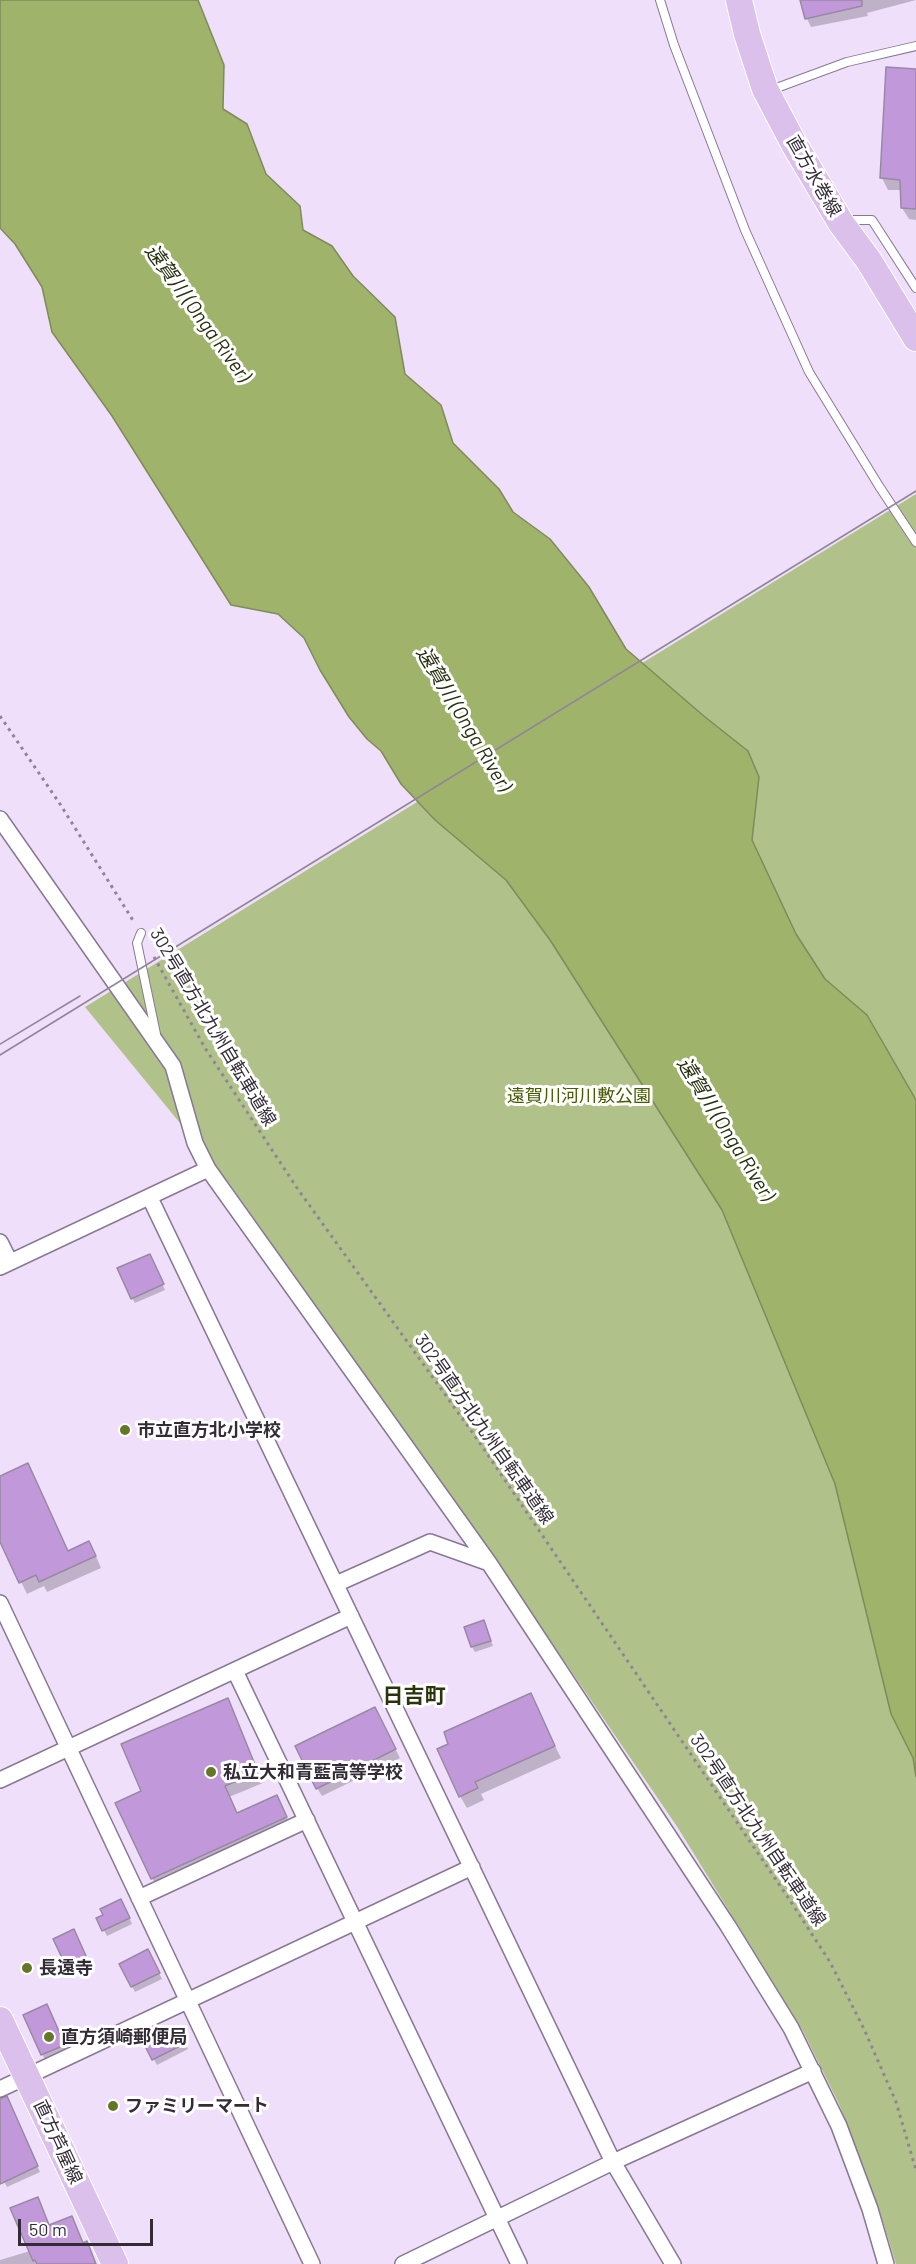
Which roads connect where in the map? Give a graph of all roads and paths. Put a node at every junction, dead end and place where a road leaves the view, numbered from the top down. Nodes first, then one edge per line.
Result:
1 (660, 0) edge
2 (739, 0) edge
3 (916, 46) edge
4 (767, 92) junction
5 (840, 220) junction
6 (916, 288) edge
7 (916, 338) edge
8 (916, 542) edge
9 (0, 716) edge
10 (0, 819) edge
11 (141, 933) junction
12 (158, 1045) junction
13 (208, 1169) junction
14 (150, 1198) junction
15 (0, 1242) edge
16 (5, 1265) edge
17 (489, 1563) junction
18 (336, 1584) junction
19 (0, 1603) edge
20 (351, 1616) junction
21 (235, 1671) junction
22 (70, 1748) junction
23 (0, 1780) edge
24 (307, 1820) junction
25 (472, 1867) junction
26 (139, 1898) junction
27 (356, 1922) junction
28 (187, 2002) junction
29 (0, 2020) edge
30 (813, 2071) junction
31 (26, 2076) junction
32 (0, 2089) edge
33 (613, 2162) junction
34 (916, 2170) edge
35 (498, 2218) junction
36 (116, 2264) edge
37 (312, 2264) edge
38 (403, 2264) edge
39 (519, 2264) edge
40 (673, 2264) edge
41 (885, 2264) edge

1 - 8 lane
2 - 4 main road, 直方水巻線
3 - 4 lane
4 - 5 main road, 直方水巻線
5 - 6 lane
5 - 7 main road, 直方水巻線
9 - 11 path, 302号直方北九州自転車道線
10 - 12 street
11 - 12 lane
11 - 34 path, 302号直方北九州自転車道線
12 - 13 street
13 - 14 street
13 - 17 street
14 - 16 street
14 - 18 street
15 - 16 street
17 - 18 street
17 - 30 street
18 - 20 street
19 - 22 street
20 - 21 street
20 - 25 street
21 - 22 street
21 - 24 street
22 - 23 street
22 - 26 street
24 - 26 street
24 - 27 street
25 - 27 street
25 - 33 street
26 - 28 street
27 - 28 street
27 - 35 street
28 - 31 street
28 - 37 street
29 - 31 main road, 直方芦屋線
30 - 33 street
30 - 41 street
31 - 32 street
31 - 36 main road, 直方芦屋線
33 - 35 street
33 - 40 street
35 - 38 street
35 - 39 street

